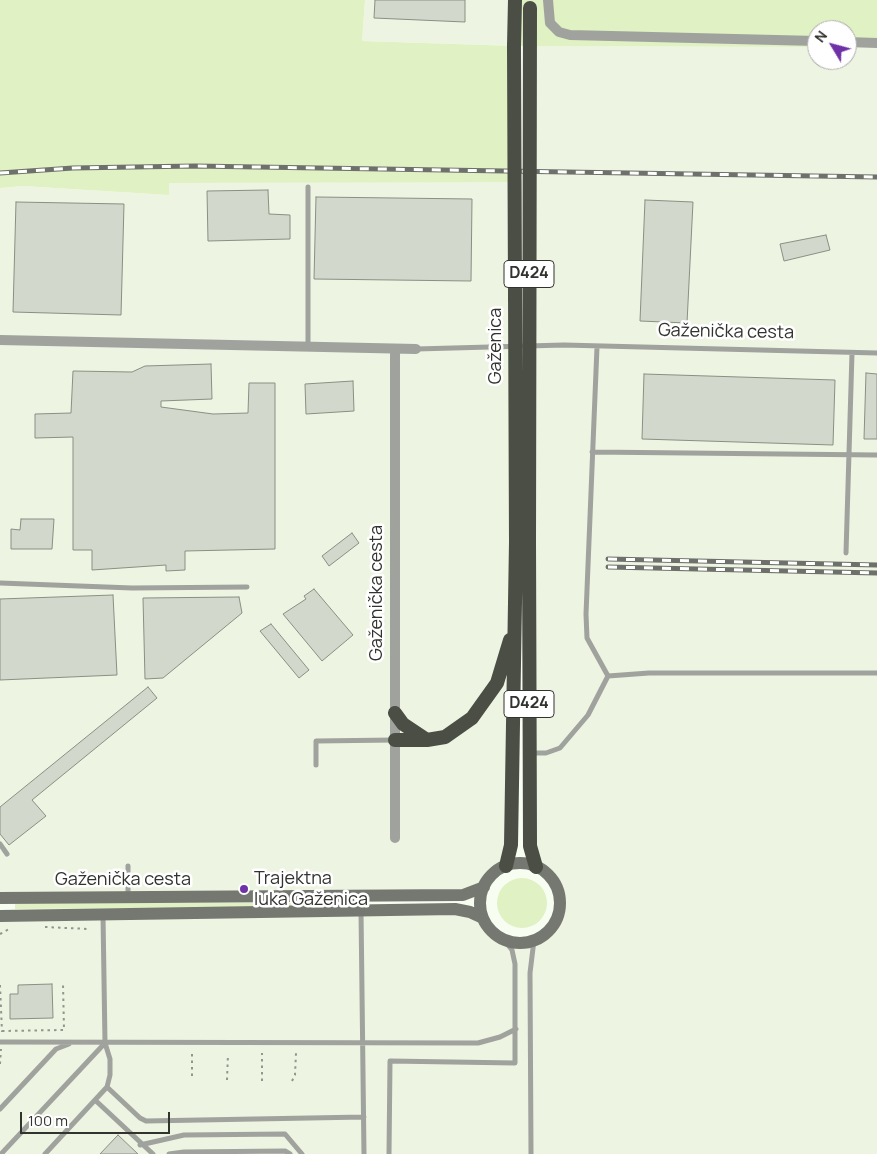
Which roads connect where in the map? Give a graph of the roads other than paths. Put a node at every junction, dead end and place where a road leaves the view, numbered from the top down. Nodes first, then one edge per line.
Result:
1 (514, 0) edge
2 (530, 0) edge
3 (548, 0) edge
4 (807, 41) edge
5 (857, 42) edge
6 (877, 43) edge
7 (308, 187) dead end
8 (0, 340) edge
9 (308, 347) junction
10 (596, 347) junction
11 (395, 349) junction
12 (416, 349) joint
13 (852, 353) junction
14 (877, 353) edge
15 (592, 452) junction
16 (848, 455) junction
17 (877, 455) edge
18 (522, 541) junction
19 (846, 553) dead end
20 (0, 583) edge
21 (248, 587) dead end
22 (514, 626) junction
23 (877, 672) edge
24 (608, 676) junction
25 (395, 713) junction
26 (395, 740) junction
27 (427, 740) junction
28 (529, 753) junction
29 (316, 765) dead end
30 (395, 838) dead end
31 (0, 844) edge
32 (7, 854) dead end
33 (128, 866) dead end
34 (506, 866) junction
35 (536, 867) junction
36 (484, 887) junction
37 (128, 897) junction
38 (0, 898) edge
39 (362, 911) junction
40 (103, 914) junction
41 (0, 916) edge
42 (483, 918) junction
43 (504, 940) junction
44 (534, 940) junction
45 (516, 1029) junction
46 (1, 1042) edge
47 (362, 1042) junction
48 (72, 1043) junction
49 (105, 1043) junction
50 (107, 1087) junction
51 (95, 1100) junction
52 (0, 1109) edge
53 (364, 1118) junction
54 (140, 1145) junction
55 (1, 1154) edge
56 (45, 1154) edge
57 (153, 1154) edge
58 (170, 1154) edge
59 (290, 1154) edge
60 (302, 1154) edge
61 (364, 1154) edge
62 (389, 1154) edge
63 (530, 1154) edge

1 - 18 highway, Gaženica / D424, bridge
2 - 18 highway, Gaženica / D424, bridge
3 - 4 street
5 - 6 street
7 - 9 lane
8 - 9 street, Gaženička cesta
9 - 11 street, Gaženička cesta
10 - 12 lane, Gaženička cesta
10 - 13 lane, Gaženička cesta
10 - 15 lane
11 - 12 street, Gaženička cesta
11 - 25 street, Gaženička cesta
13 - 14 lane, Gaženička cesta
13 - 16 lane
15 - 16 lane
15 - 24 lane
16 - 17 lane
16 - 19 lane
18 - 22 highway, D424
18 - 28 highway, D424
20 - 21 lane
22 - 27 highway
22 - 34 highway, D424
23 - 24 lane
24 - 28 lane
25 - 26 street, Gaženička cesta
25 - 27 highway
26 - 27 highway
26 - 29 lane
26 - 30 street, Gaženička cesta
28 - 35 highway, D424
31 - 32 lane
33 - 37 lane
34 - 35 main road
34 - 36 main road
35 - 44 main road
36 - 37 main road, Gaženička cesta
36 - 42 main road
37 - 38 main road, Gaženička cesta
39 - 40 main road, Gaženička cesta
39 - 42 main road, Gaženička cesta
39 - 47 lane
40 - 41 main road, Gaženička cesta
40 - 49 lane
42 - 43 main road
43 - 44 main road
43 - 45 lane
44 - 63 lane
45 - 47 lane
45 - 62 lane
46 - 48 lane
47 - 49 lane
47 - 53 lane
48 - 49 lane
48 - 52 lane
49 - 50 lane
49 - 55 lane
50 - 51 lane
50 - 53 lane
51 - 54 lane
51 - 56 lane
53 - 61 lane
54 - 57 lane
54 - 60 lane
58 - 59 lane

